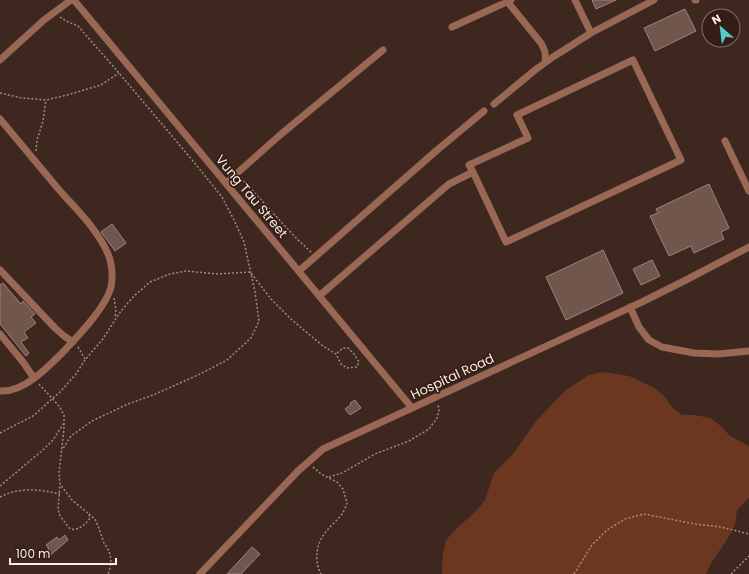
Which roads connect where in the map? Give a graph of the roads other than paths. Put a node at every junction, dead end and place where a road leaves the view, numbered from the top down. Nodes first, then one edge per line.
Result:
1 (73, 0) edge
2 (575, 0) edge
3 (654, 0) edge
4 (508, 1) edge
5 (452, 27) dead end
6 (591, 33) junction
7 (383, 50) dead end
8 (0, 60) edge
9 (545, 62) junction
10 (494, 104) dead end
11 (484, 111) dead end
12 (0, 119) edge
13 (725, 141) dead end
14 (473, 172) junction
15 (226, 183) junction
16 (749, 191) edge
17 (749, 247) edge
18 (0, 270) edge
19 (299, 271) junction
20 (319, 296) junction
21 (630, 307) junction
22 (0, 334) edge
23 (73, 342) junction
24 (749, 351) edge
25 (34, 378) junction
26 (0, 391) edge
27 (412, 408) junction
28 (200, 574) edge

1 - 8 street
1 - 15 street, Vung Tau Street
2 - 6 street
3 - 6 street
4 - 5 street
4 - 9 street
6 - 9 street
7 - 15 street
9 - 10 street
11 - 19 street
12 - 23 street
13 - 16 street
14 - 14 street
14 - 20 street
15 - 19 street, Vung Tau Street
17 - 21 street, Hospital Road
18 - 23 street
19 - 20 street, Vung Tau Street
20 - 27 street, Vung Tau Street
21 - 24 street
21 - 27 street, Hospital Road
22 - 25 street
23 - 25 street
25 - 26 street
27 - 28 street, Hospital Road

